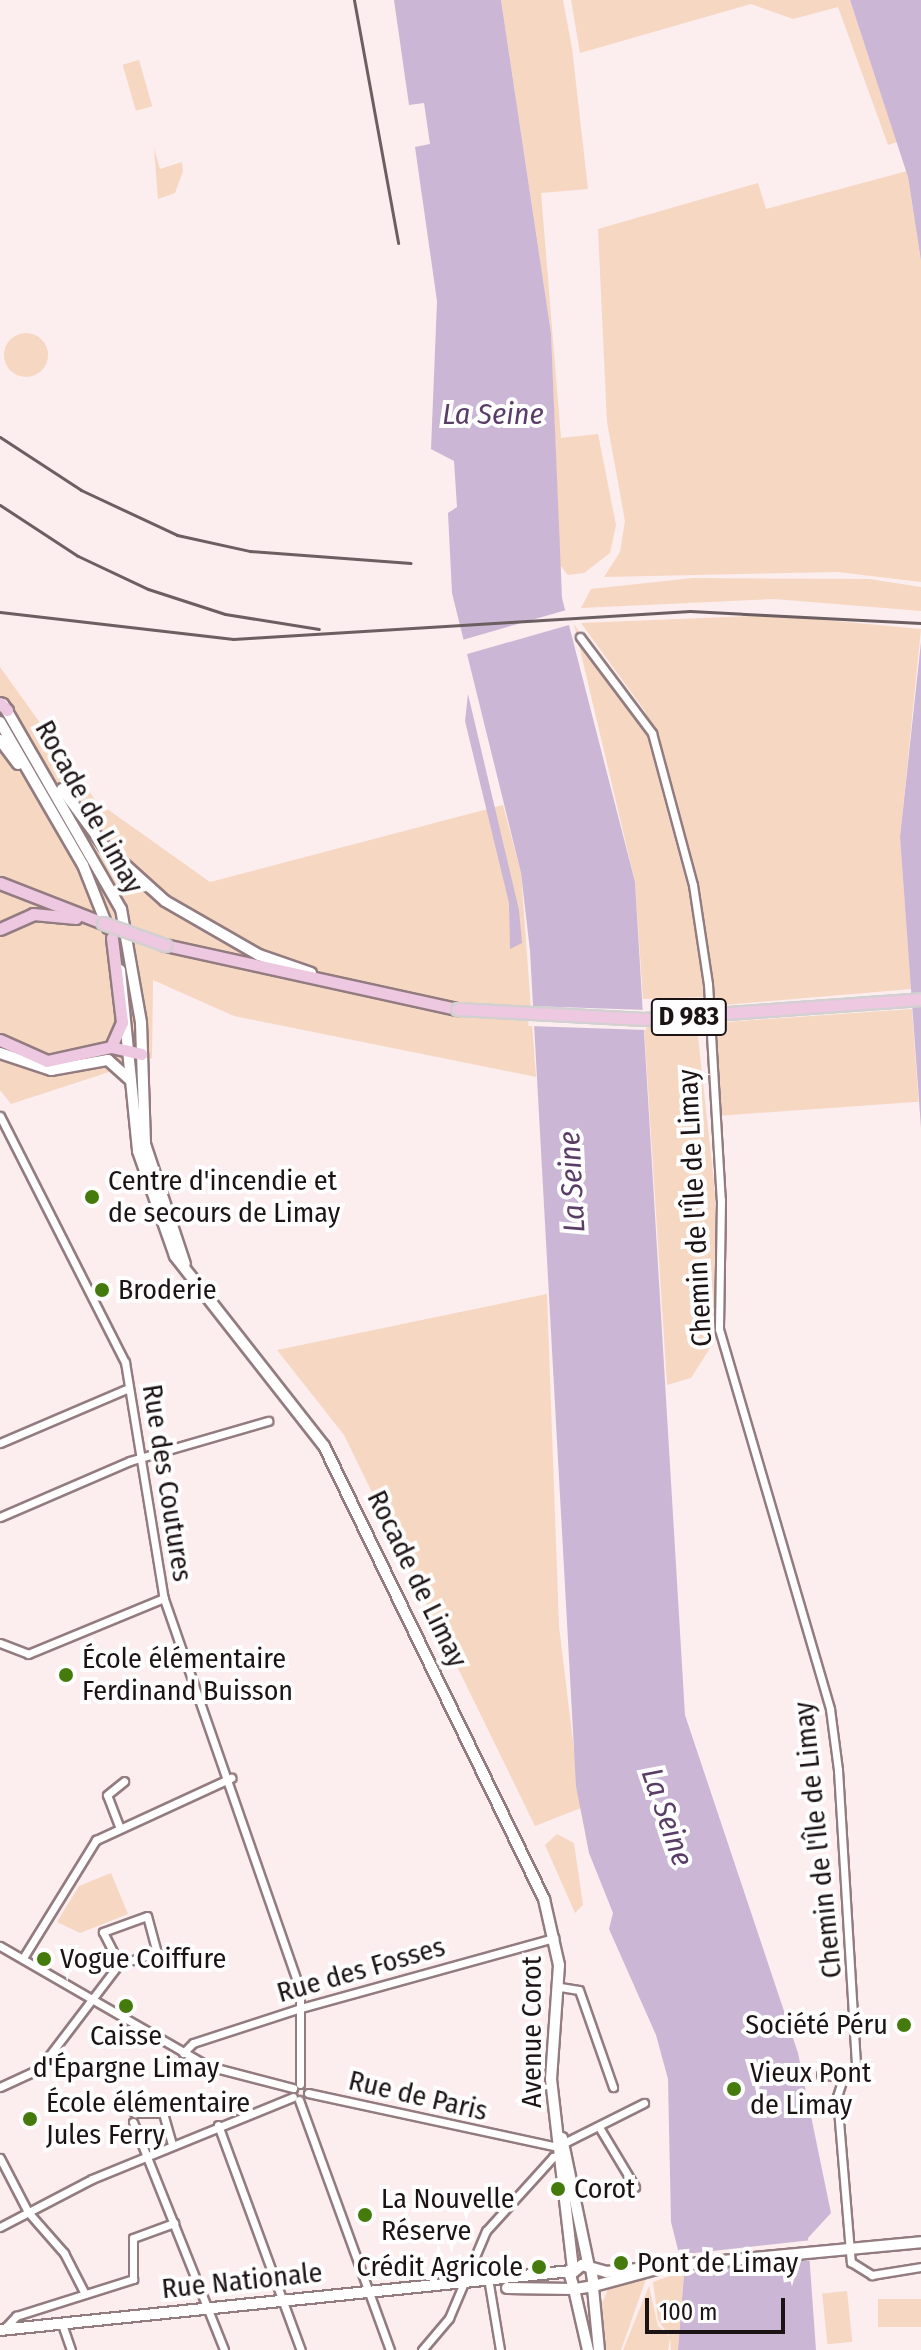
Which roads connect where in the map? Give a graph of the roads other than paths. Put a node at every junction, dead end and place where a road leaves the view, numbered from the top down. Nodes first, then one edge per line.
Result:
1 (580, 637) dead end
2 (2, 704) edge
3 (0, 722) edge
4 (0, 740) edge
5 (25, 740) junction
6 (53, 811) junction
7 (0, 883) edge
8 (99, 922) junction
9 (0, 929) edge
10 (112, 938) junction
11 (375, 996) junction
12 (921, 999) edge
13 (0, 1040) edge
14 (111, 1047) junction
15 (135, 1052) junction
16 (0, 1053) edge
17 (108, 1060) junction
18 (131, 1081) junction
19 (0, 1116) edge
20 (186, 1270) junction
21 (129, 1388) junction
22 (268, 1421) dead end
23 (0, 1443) edge
24 (139, 1459) junction
25 (0, 1517) edge
26 (164, 1598) junction
27 (0, 1643) edge
28 (231, 1778) junction
29 (124, 1781) dead end
30 (119, 1826) junction
31 (555, 1938) junction
32 (0, 1946) edge
33 (23, 1958) junction
34 (119, 1964) junction
35 (560, 1987) junction
36 (92, 1996) junction
37 (301, 2008) junction
38 (183, 2053) junction
39 (821, 2075) dead end
40 (844, 2075) junction
41 (0, 2087) edge
42 (613, 2087) dead end
43 (296, 2092) junction
44 (120, 2096) dead end
45 (644, 2103) dead end
46 (133, 2122) dead end
47 (218, 2125) junction
48 (599, 2127) junction
49 (172, 2145) junction
50 (562, 2149) junction
51 (148, 2156) junction
52 (0, 2158) edge
53 (635, 2187) dead end
54 (28, 2212) junction
55 (174, 2223) junction
56 (0, 2227) edge
57 (921, 2242) edge
58 (851, 2247) junction
59 (677, 2264) junction
60 (921, 2267) edge
61 (590, 2268) junction
62 (572, 2270) junction
63 (489, 2284) junction
64 (464, 2286) junction
65 (593, 2287) junction
66 (574, 2289) junction
67 (364, 2293) junction
68 (85, 2294) junction
69 (282, 2302) junction
70 (207, 2309) junction
71 (62, 2324) junction
72 (2, 2329) edge
73 (71, 2350) edge
74 (224, 2350) edge
75 (301, 2350) edge
76 (390, 2350) edge
77 (422, 2350) edge
78 (500, 2350) edge
79 (588, 2350) edge
80 (599, 2350) edge

1 - 40 street, Chemin de l'Île de Limay
2 - 5 main road, Rocade de Limay
3 - 6 main road, Rocade de Limay
4 - 6 main road
5 - 11 main road
5 - 15 main road, Rocade de Limay
6 - 10 main road, Rocade de Limay
7 - 8 main road, D 983
8 - 9 main road
8 - 11 main road, D 983, bridge
10 - 14 main road
10 - 15 main road, Rocade de Limay
11 - 12 main road, D 983, bridge
13 - 14 main road
14 - 15 main road
15 - 17 main road
15 - 18 main road, Rocade de Limay
15 - 20 main road, Rocade de Limay
16 - 17 main road
17 - 18 main road
18 - 20 main road, Rocade de Limay
19 - 21 street, Rue des Coutures
20 - 31 main road, Rocade de Limay
21 - 23 street
21 - 24 street, Rue des Coutures
22 - 24 street
24 - 25 street
24 - 26 street, Rue des Coutures
26 - 27 street
26 - 28 street, Rue des Coutures
28 - 30 street
28 - 37 street, Rue des Coutures
29 - 30 street
30 - 33 street
31 - 35 main road, Avenue Corot
31 - 37 street, Rue des Fosses
32 - 33 street
33 - 36 street
34 - 34 street
34 - 36 street
35 - 42 street
35 - 50 main road, Avenue Corot
36 - 38 street
36 - 41 street
37 - 38 street, Rue des Fosses
37 - 43 street, Rue des Coutures
38 - 43 street
39 - 40 street
40 - 58 street
43 - 47 street
43 - 50 street, Rue de Paris
43 - 67 street, Rue des Coutures
44 - 49 street
45 - 48 street
46 - 51 street
47 - 49 street
47 - 69 street
48 - 50 street
48 - 53 street
49 - 51 street
50 - 61 main road, Avenue Corot
50 - 62 main road, Avenue Corot
50 - 64 street
51 - 54 street
51 - 55 street
52 - 54 street
54 - 56 street
54 - 68 street
55 - 68 street
55 - 70 street
57 - 58 main road
58 - 59 main road
58 - 60 street
59 - 61 main road
59 - 65 main road
61 - 62 main road, Rue Nationale
61 - 65 main road, Avenue Corot
62 - 63 main road, Rue Nationale
62 - 66 main road, Avenue Corot
63 - 64 main road, Rue Nationale
63 - 66 main road, Rue Nationale
63 - 78 street
64 - 67 main road, Rue Nationale
64 - 77 street
65 - 66 main road, Rue Nationale
65 - 80 main road, Avenue Corot
66 - 79 main road, Avenue Corot
67 - 69 main road, Rue Nationale
67 - 76 street, Rue des Coutures
68 - 72 street
69 - 70 main road, Rue Nationale
69 - 75 street
70 - 71 main road, Rue Nationale
70 - 74 street
71 - 72 main road, Rue Nationale
71 - 73 street

